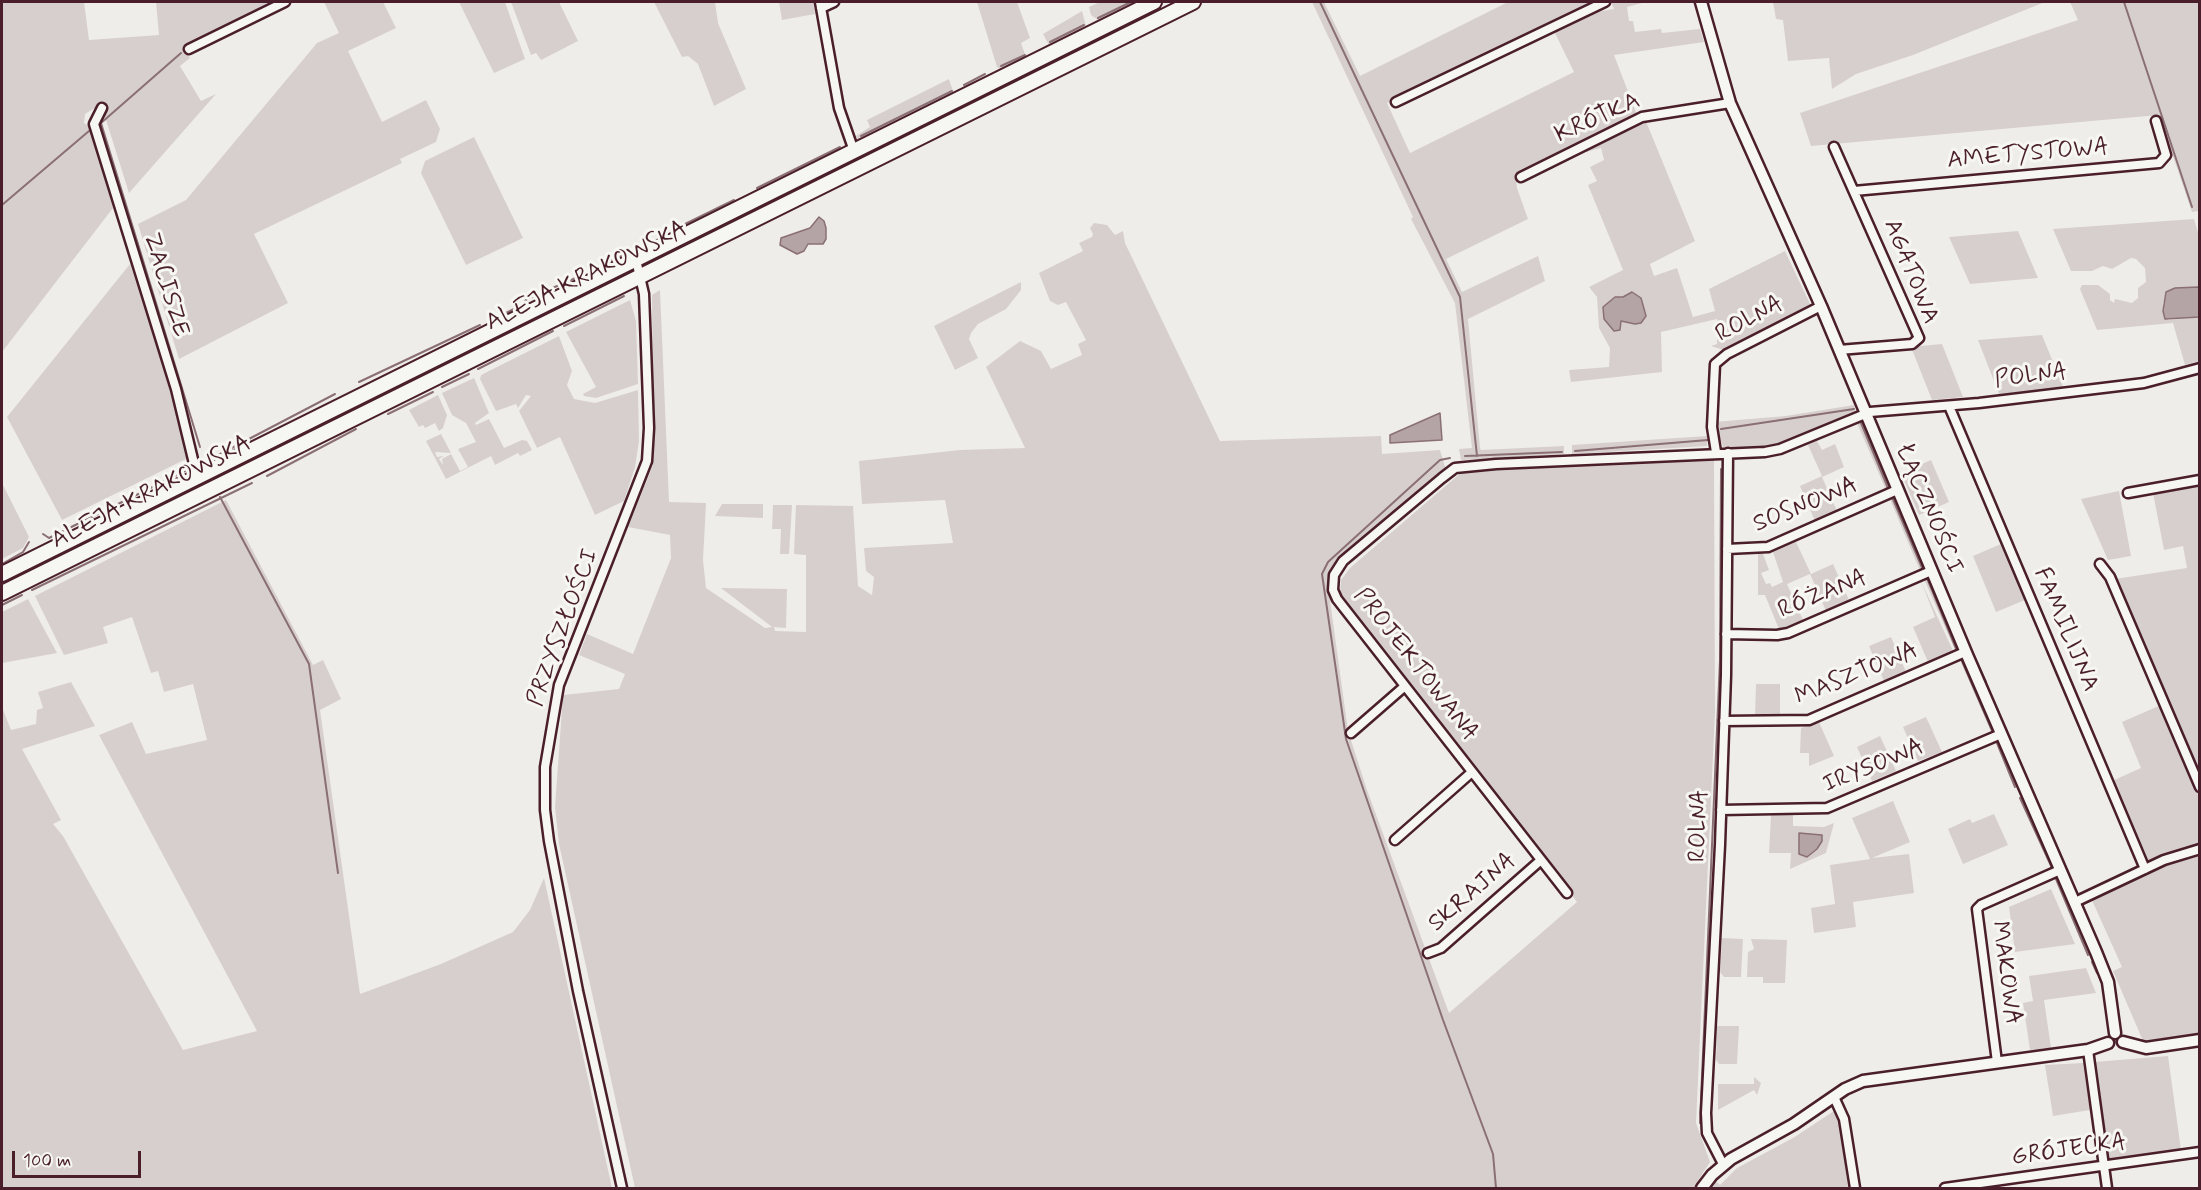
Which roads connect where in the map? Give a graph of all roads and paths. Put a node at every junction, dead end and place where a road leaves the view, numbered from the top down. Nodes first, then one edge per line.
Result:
1 (285, 2) edge
2 (834, 2) edge
3 (1154, 2) edge
4 (1193, 2) edge
5 (1605, 2) edge
6 (1701, 2) edge
7 (821, 5) edge
8 (189, 49) dead end
9 (1396, 102) dead end
10 (1730, 103) junction
11 (102, 108) dead end
12 (2156, 121) dead end
13 (1834, 147) dead end
14 (854, 151) junction
15 (1521, 177) dead end
16 (1854, 191) junction
17 (636, 260) junction
18 (641, 276) junction
19 (1821, 306) junction
20 (1839, 350) junction
21 (2199, 368) edge
22 (1949, 406) junction
23 (1865, 414) junction
24 (1716, 452) junction
25 (1728, 453) junction
26 (197, 476) junction
27 (2199, 480) edge
28 (1897, 490) junction
29 (2128, 493) dead end
30 (1726, 549) junction
31 (2100, 564) dead end
32 (1931, 571) junction
33 (2, 574) edge
34 (2, 593) edge
35 (1726, 634) junction
36 (1965, 652) junction
37 (1405, 686) junction
38 (1724, 721) junction
39 (1351, 733) dead end
40 (2001, 734) junction
41 (1472, 772) junction
42 (2199, 787) edge
43 (1721, 810) junction
44 (1395, 840) dead end
45 (2199, 849) edge
46 (1541, 860) junction
47 (2145, 869) junction
48 (2061, 870) junction
49 (1567, 893) dead end
50 (2075, 902) junction
51 (1428, 953) dead end
52 (2115, 1033) junction
53 (2199, 1040) edge
54 (2124, 1042) junction
55 (2108, 1043) junction
56 (2088, 1050) junction
57 (1997, 1062) junction
58 (1834, 1097) junction
59 (2199, 1152) edge
60 (1723, 1164) junction
61 (2104, 1165) junction
62 (622, 1188) edge
63 (1702, 1188) edge
64 (1855, 1188) edge
65 (1945, 1188) edge
66 (2107, 1188) edge

1 - 8 street
2 - 7 street
3 - 14 main road, ALEJA KRAKOWSKA
4 - 18 main road, ALEJA KRAKOWSKA
5 - 9 street
6 - 10 street, ŁĄCZNOŚCI
7 - 14 street
10 - 15 street, KRÓTKA
10 - 19 street, ŁĄCZNOŚCI
11 - 26 street, ZACISZE
12 - 16 street, AMETYSTOWA
13 - 16 street, AGATOWA
14 - 17 main road, ALEJA KRAKOWSKA
16 - 20 street, AGATOWA
17 - 18 street, PRZYSZŁOŚCI
17 - 26 main road, ALEJA KRAKOWSKA
18 - 34 main road, ALEJA KRAKOWSKA
18 - 62 street, PRZYSZŁOŚCI
19 - 20 street, ŁĄCZNOŚCI
19 - 24 street, ROLNA
20 - 23 street, ŁĄCZNOŚCI
21 - 22 street, POLNA
22 - 23 street, POLNA
22 - 47 street, FAMILIJNA
23 - 25 street, POLNA
23 - 28 street, ŁĄCZNOŚCI
24 - 25 street, PROJEKTOWANA
24 - 37 street, PROJEKTOWANA
25 - 30 street, ROLNA
26 - 33 main road, ALEJA KRAKOWSKA
27 - 29 street
28 - 30 street, SOSNOWA
28 - 32 street, ŁĄCZNOŚCI
30 - 35 street, ROLNA
31 - 42 street
32 - 35 street, RÓŻANA
32 - 36 street, ŁĄCZNOŚCI
35 - 38 street, ROLNA
36 - 38 street, MASZTOWA
36 - 40 street, ŁĄCZNOŚCI
37 - 39 street
37 - 41 street, PROJEKTOWANA
38 - 43 street, ROLNA
40 - 43 street, IRYSOWA
40 - 48 street, ŁĄCZNOŚCI
41 - 44 street
41 - 46 street, PROJEKTOWANA
43 - 60 street, ROLNA
45 - 47 street
46 - 49 street, PROJEKTOWANA
46 - 51 street, SKRAJNA
47 - 50 street
48 - 50 street, ŁĄCZNOŚCI
48 - 57 street, MAKOWA
50 - 52 street, ŁĄCZNOŚCI
52 - 54 street
52 - 55 street
53 - 54 street
54 - 55 street
55 - 56 street
56 - 57 street
56 - 61 street
57 - 58 street
58 - 60 street
58 - 64 street
59 - 61 street, GRÓJECKA
60 - 63 street
61 - 65 street, GRÓJECKA
61 - 66 street

